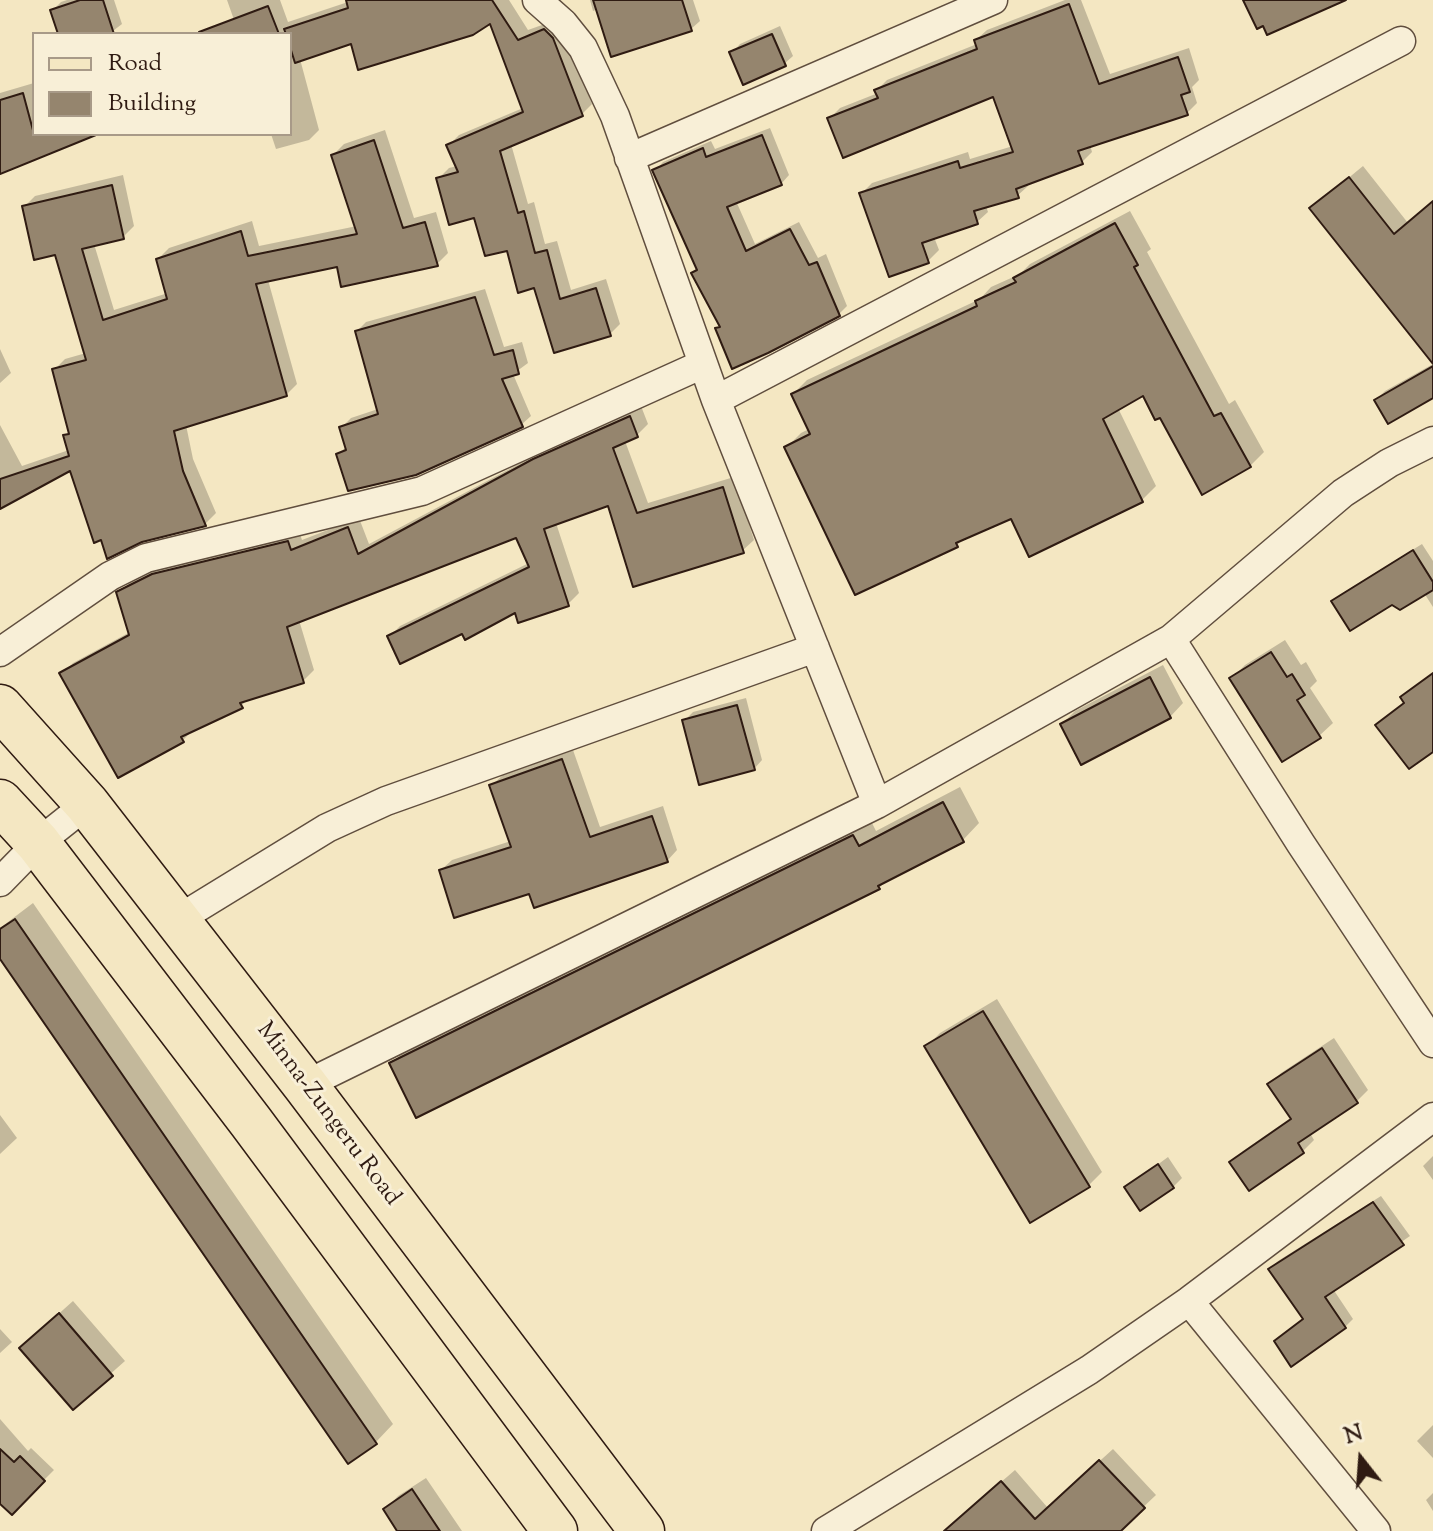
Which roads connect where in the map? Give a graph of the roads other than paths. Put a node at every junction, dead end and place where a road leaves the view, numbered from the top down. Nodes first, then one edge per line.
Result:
1 (537, 0) edge
2 (993, 0) edge
3 (1401, 41) dead end
4 (629, 158) junction
5 (703, 364) junction
6 (716, 400) junction
7 (1433, 441) edge
8 (1171, 639) junction
9 (815, 648) junction
10 (0, 652) edge
11 (0, 707) edge
12 (0, 802) edge
13 (87, 804) junction
14 (877, 804) junction
15 (38, 843) junction
16 (0, 882) edge
17 (177, 920) junction
18 (1433, 1043) edge
19 (305, 1085) junction
20 (1433, 1117) edge
21 (1189, 1301) junction
22 (555, 1531) edge
23 (642, 1531) edge
24 (826, 1531) edge
25 (1376, 1531) edge

1 - 4 street
2 - 4 street
3 - 6 street
4 - 5 street
5 - 6 street
5 - 10 street
6 - 9 street
7 - 8 street
8 - 14 street
8 - 18 street
9 - 14 street
9 - 17 street
11 - 13 main road, Minna-Zungeru Road
12 - 15 main road
13 - 15 street
13 - 17 main road, Minna-Zungeru Road
14 - 19 street
15 - 16 street
15 - 22 main road
17 - 19 main road, Minna-Zungeru Road
19 - 23 main road, Minna-Zungeru Road
20 - 21 street
21 - 24 street
21 - 25 street

